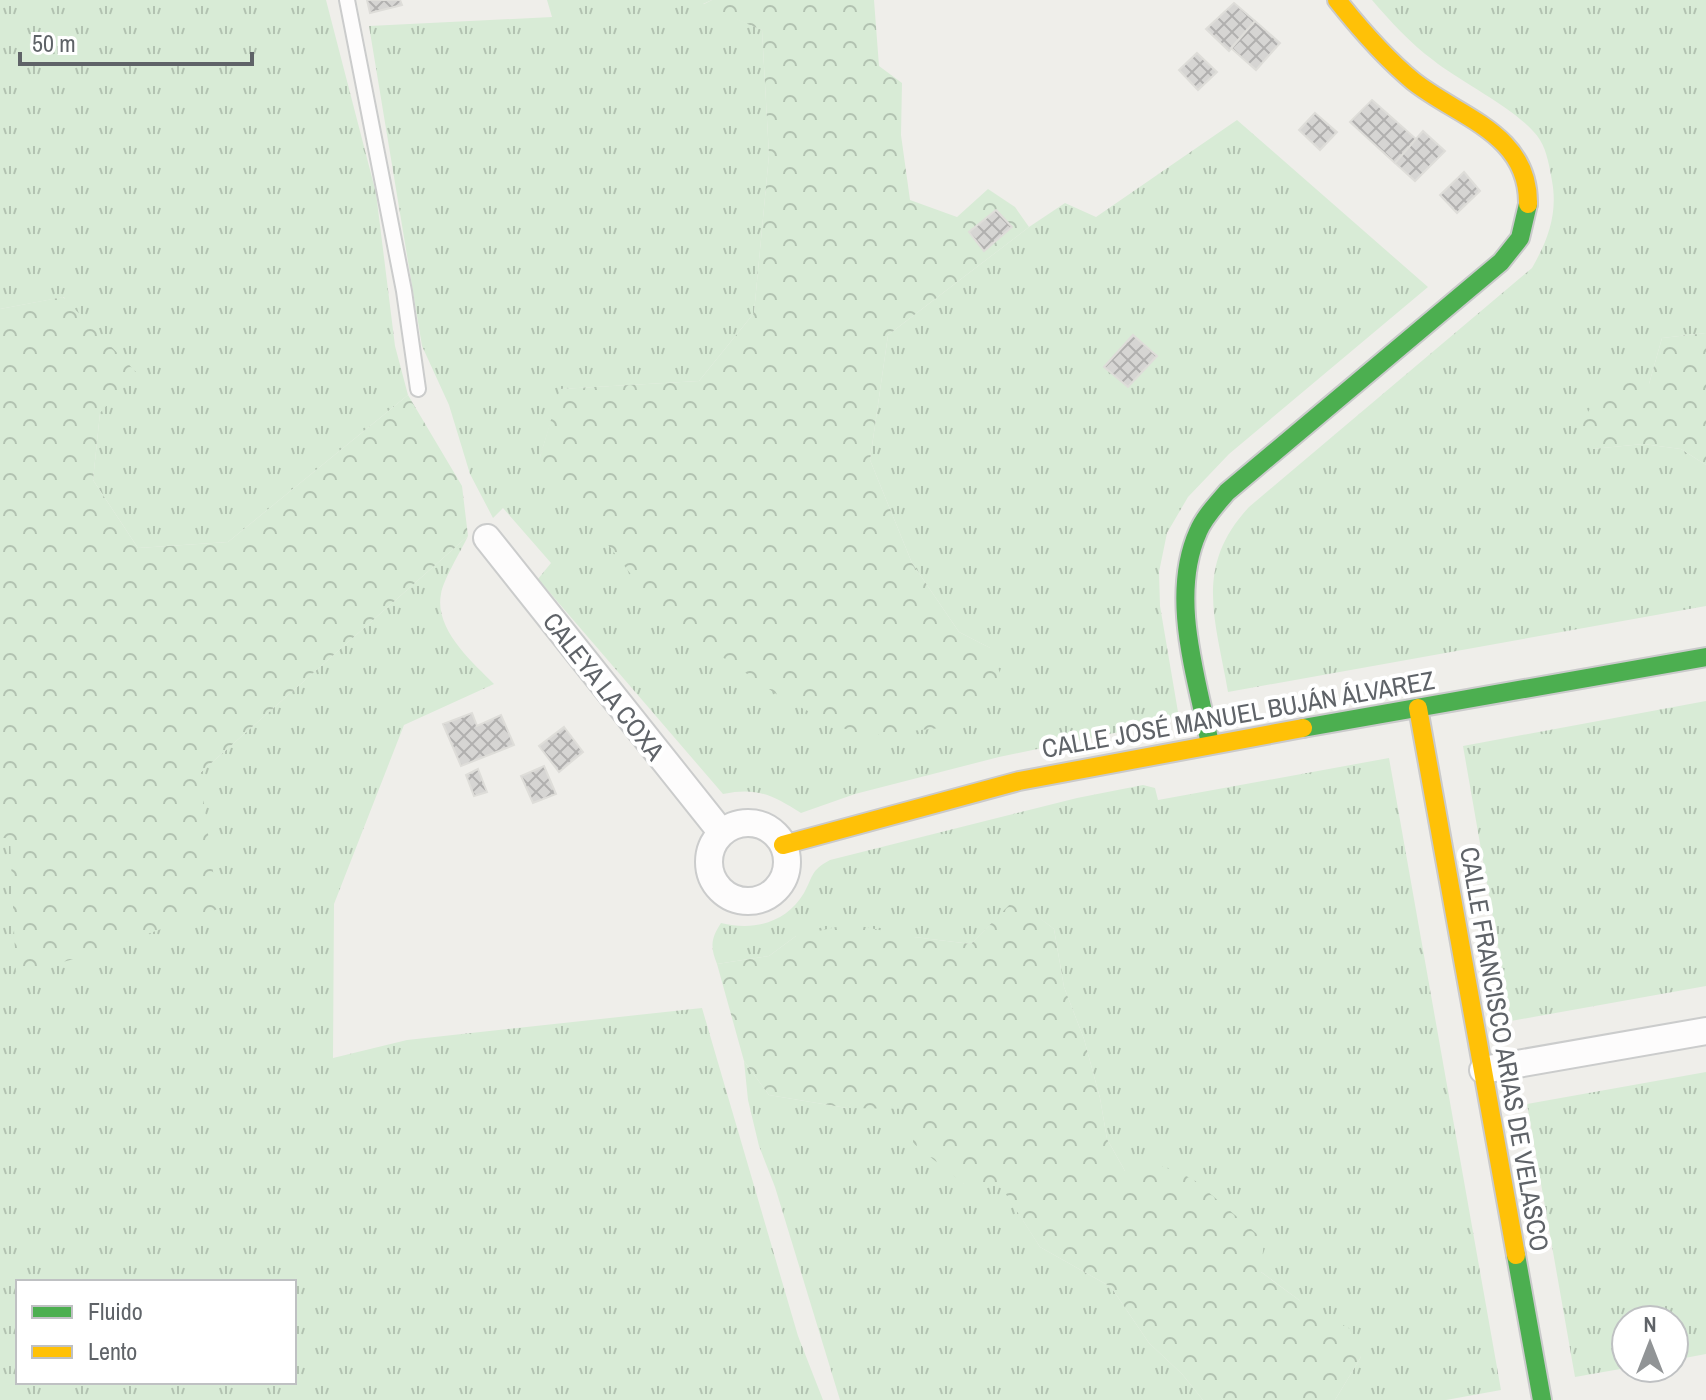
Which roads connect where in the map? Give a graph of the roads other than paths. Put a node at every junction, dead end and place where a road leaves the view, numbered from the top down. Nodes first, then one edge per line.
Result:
1 (347, 0) edge
2 (1337, 0) edge
3 (418, 389) dead end
4 (487, 538) dead end
5 (1706, 657) edge
6 (1418, 708) junction
7 (1210, 744) junction
8 (722, 833) junction
9 (783, 845) junction
10 (1706, 1031) edge
11 (1483, 1070) junction
12 (1542, 1400) edge

1 - 3 lane
2 - 7 street
4 - 8 street, CALEYA LA COXA
5 - 6 street, CALLE JOSÉ MANUEL BUJÁN ÁLVAREZ
6 - 7 street, CALLE JOSÉ MANUEL BUJÁN ÁLVAREZ
6 - 11 street, CALLE FRANCISCO ARIAS DE VELASCO
7 - 9 street, CALLE JOSÉ MANUEL BUJÁN ÁLVAREZ
8 - 9 street
8 - 9 street
10 - 11 street
11 - 12 street, CALLE FRANCISCO ARIAS DE VELASCO

